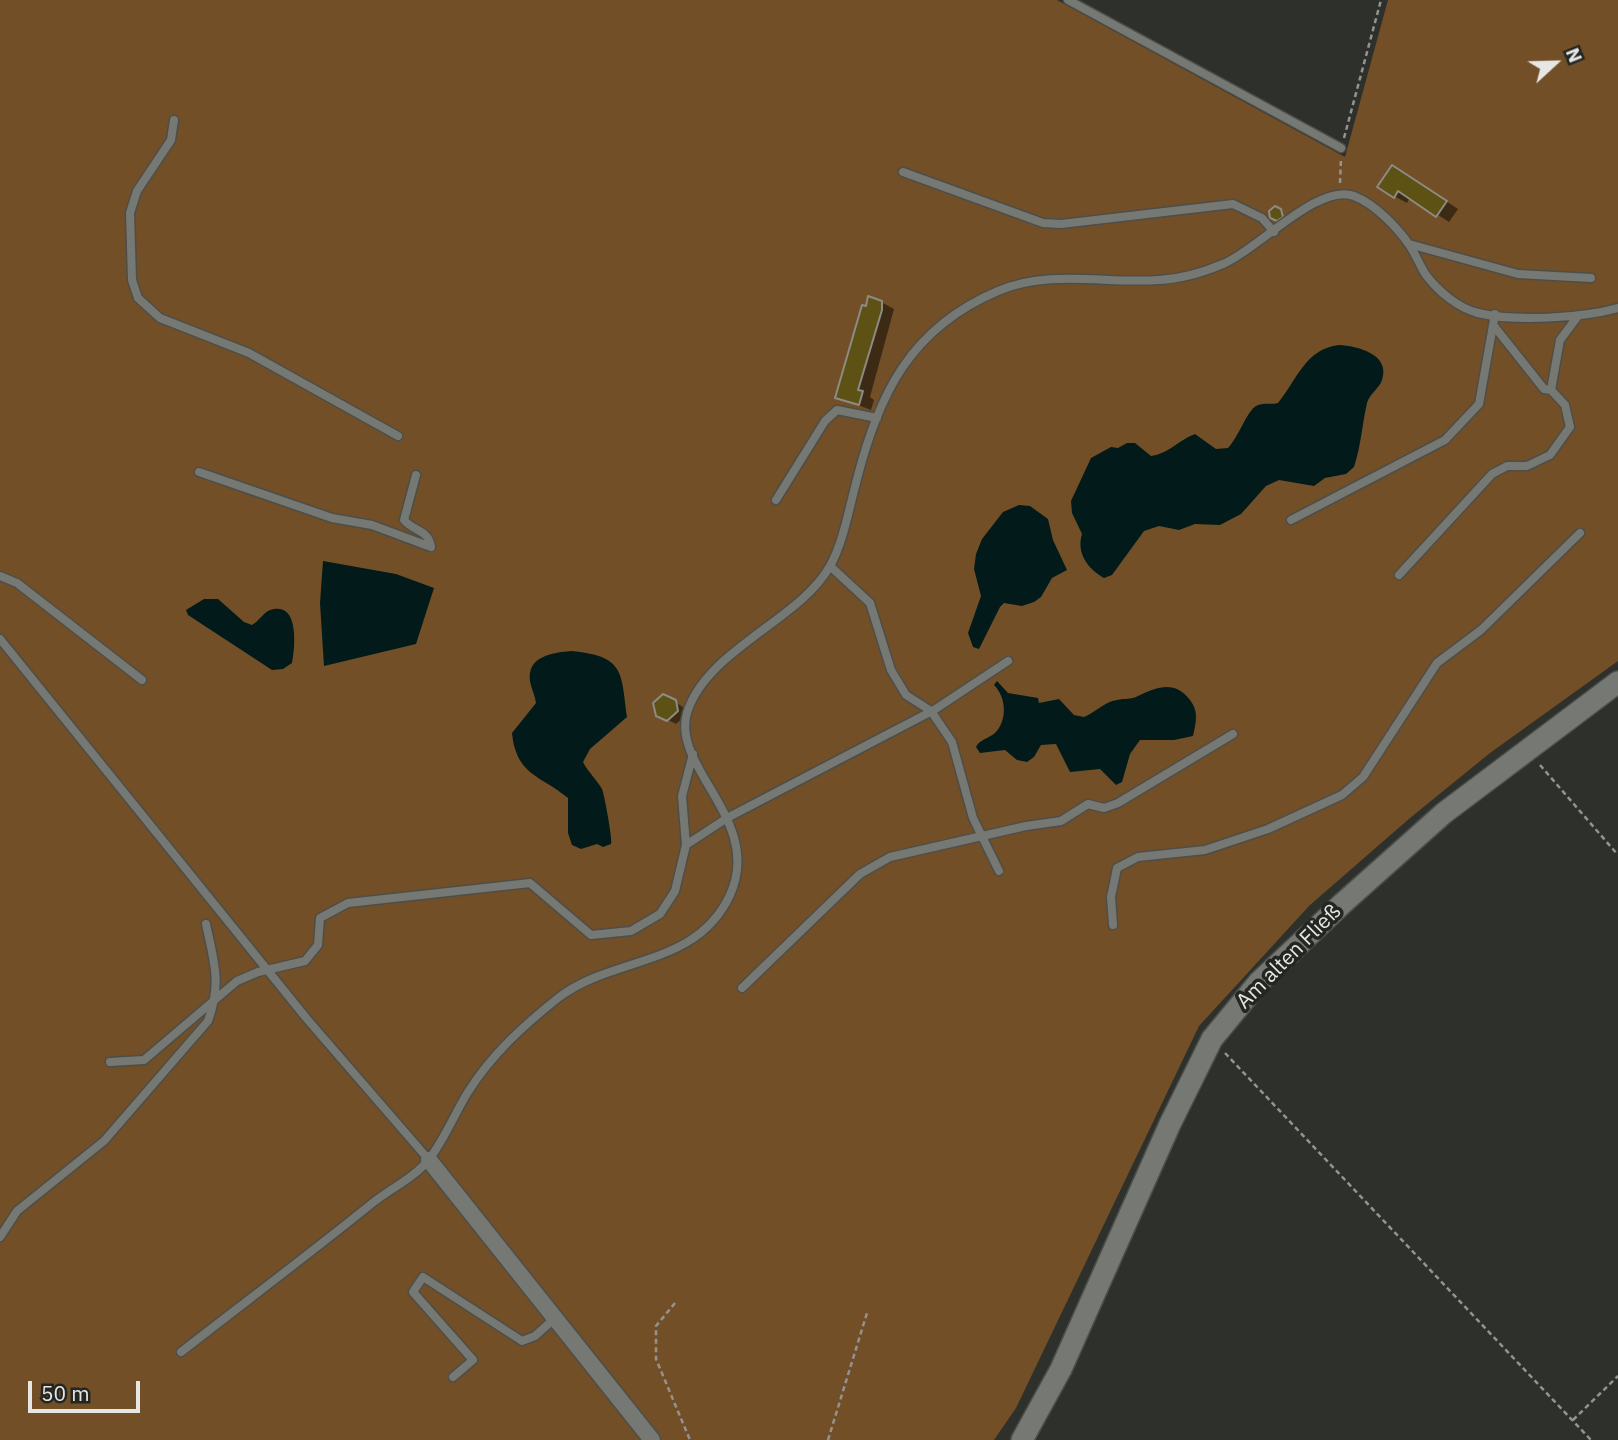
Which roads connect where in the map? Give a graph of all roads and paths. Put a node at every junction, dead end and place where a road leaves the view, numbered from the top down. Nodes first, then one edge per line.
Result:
1 (1068, 0) edge
2 (1381, 0) edge
3 (174, 120) dead end
4 (1341, 148) junction
5 (903, 172) dead end
6 (1340, 193) junction
7 (1274, 232) junction
8 (1409, 244) junction
9 (1591, 278) dead end
10 (1618, 307) edge
11 (1495, 314) junction
12 (1578, 315) junction
13 (1494, 326) junction
14 (1551, 390) junction
15 (877, 418) junction
16 (398, 436) dead end
17 (199, 472) dead end
18 (416, 475) dead end
19 (776, 500) dead end
20 (1290, 520) dead end
21 (1580, 533) dead end
22 (830, 566) junction
23 (1399, 575) dead end
24 (0, 576) edge
25 (0, 639) edge
26 (1008, 661) dead end
27 (142, 680) dead end
28 (1618, 681) edge
29 (931, 711) junction
30 (1233, 734) dead end
31 (1527, 750) junction
32 (693, 754) junction
33 (727, 818) junction
34 (981, 836) junction
35 (686, 845) junction
36 (1618, 855) edge
37 (999, 870) dead end
38 (206, 924) dead end
39 (1112, 925) dead end
40 (268, 970) junction
41 (742, 988) dead end
42 (217, 997) junction
43 (1212, 1039) junction
44 (110, 1062) dead end
45 (429, 1160) junction
46 (0, 1237) edge
47 (675, 1303) dead end
48 (867, 1312) dead end
49 (555, 1318) junction
50 (181, 1352) dead end
51 (1618, 1376) edge
52 (453, 1377) dead end
53 (1573, 1420) junction
54 (1026, 1435) edge
55 (652, 1440) edge
56 (690, 1440) edge
57 (828, 1440) edge
58 (1591, 1440) edge

1 - 4 lane
2 - 4 path
3 - 16 lane
4 - 6 path
5 - 7 lane
6 - 7 lane
6 - 8 lane
7 - 15 lane
8 - 9 lane
8 - 11 lane
10 - 12 lane
11 - 12 lane
11 - 13 lane
12 - 14 lane
13 - 14 lane
13 - 20 lane
14 - 23 lane
15 - 19 lane
15 - 22 lane
17 - 18 lane
21 - 39 lane
22 - 29 lane
22 - 32 lane
24 - 27 lane
25 - 40 lane
26 - 29 lane
28 - 31 main road, Am alten Fließ
29 - 33 lane
29 - 34 lane
30 - 34 lane
31 - 36 path
31 - 43 main road, Am alten Fließ
32 - 33 lane
32 - 35 lane
33 - 35 lane
33 - 45 lane
34 - 37 lane
34 - 41 lane
35 - 40 lane
38 - 42 lane
40 - 42 lane
40 - 45 lane
42 - 44 lane
42 - 46 lane
43 - 53 path
43 - 54 main road, Am alten Fließ
45 - 49 street
45 - 50 lane
47 - 56 path
48 - 57 path
49 - 52 lane
49 - 55 street
51 - 53 path
53 - 58 path

